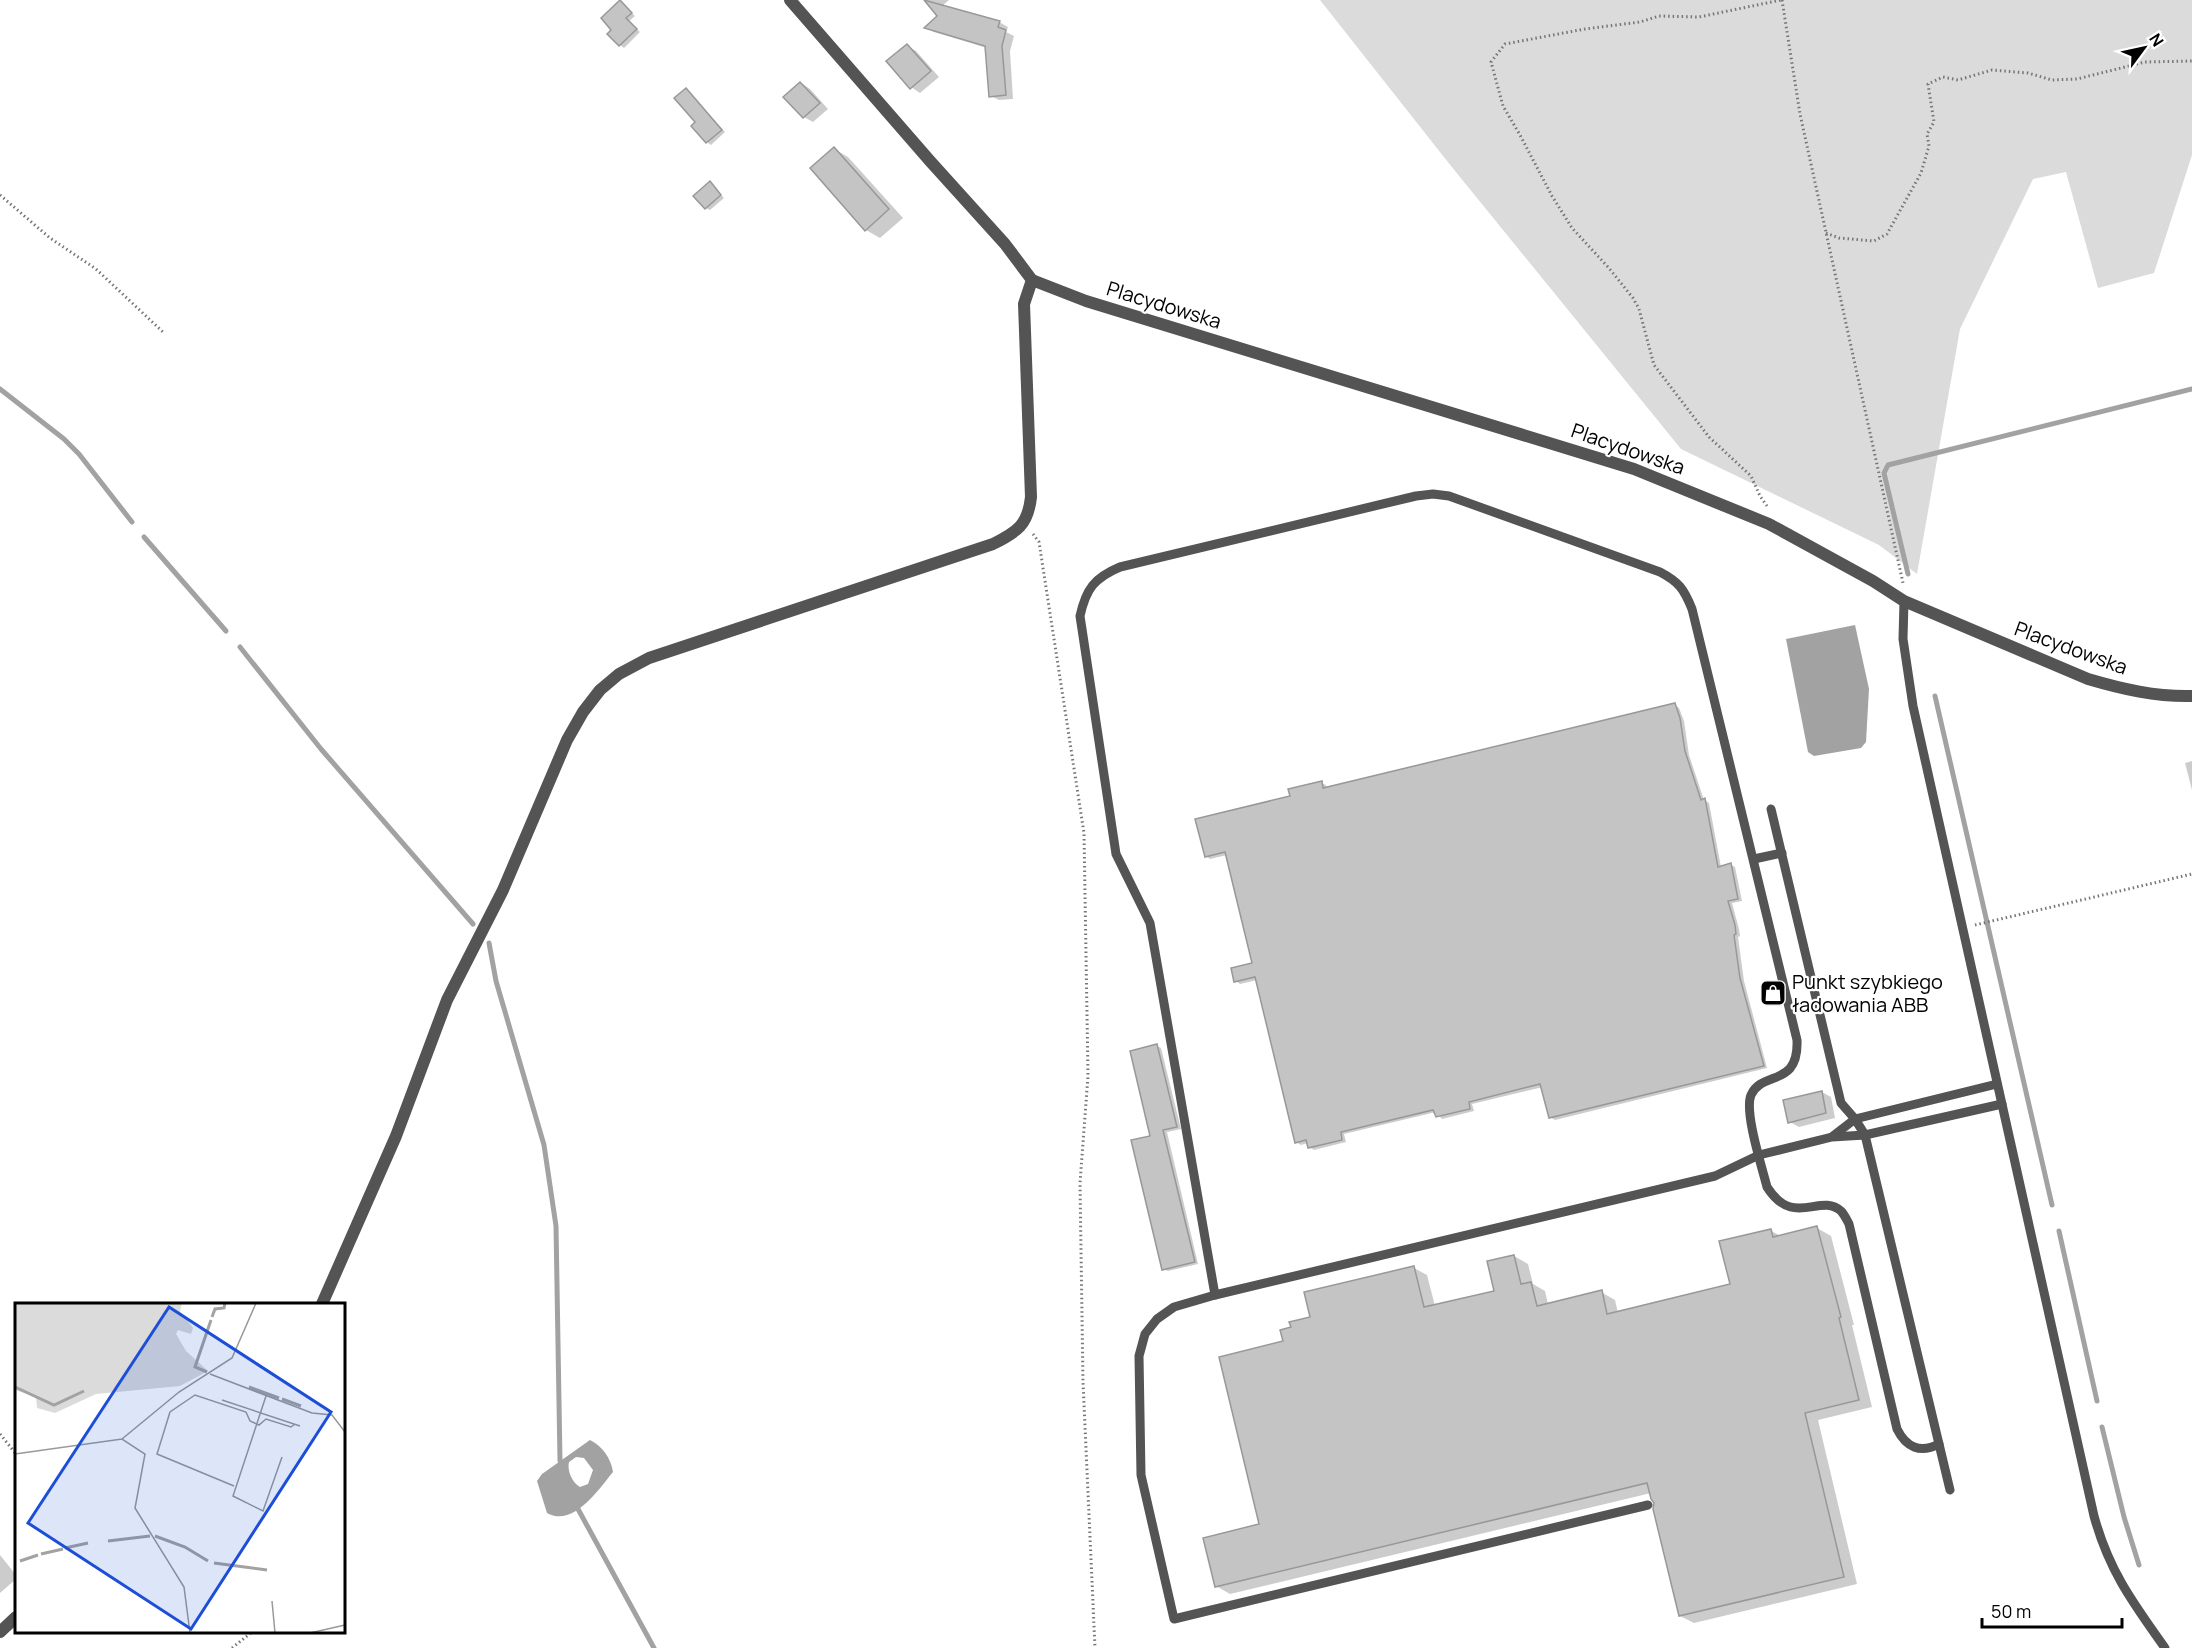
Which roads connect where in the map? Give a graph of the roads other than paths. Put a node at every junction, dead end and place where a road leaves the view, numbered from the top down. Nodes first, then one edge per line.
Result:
1 (790, 0) edge
2 (1032, 280) junction
3 (1904, 601) junction
4 (2192, 696) edge
5 (1771, 809) dead end
6 (1782, 853) junction
7 (1755, 859) junction
8 (1997, 1084) junction
9 (2002, 1104) junction
10 (1855, 1119) junction
11 (1865, 1135) junction
12 (1832, 1137) junction
13 (1759, 1155) junction
14 (1215, 1295) junction
15 (323, 1303) edge
16 (1939, 1444) junction
17 (1950, 1490) dead end
18 (1648, 1505) dead end
19 (15, 1618) edge
20 (0, 1632) edge
21 (2165, 1648) edge

1 - 2 street
2 - 3 street, Placydowska
2 - 15 street
3 - 4 street, Placydowska
3 - 8 lane
5 - 6 lane
6 - 7 lane
6 - 10 lane
7 - 13 lane
7 - 14 lane
8 - 9 lane
8 - 10 lane
9 - 11 lane
9 - 21 lane
10 - 11 lane
10 - 12 lane
11 - 12 lane
11 - 16 lane
12 - 13 lane
13 - 14 lane
13 - 16 lane
14 - 18 lane
16 - 17 lane
19 - 20 street

